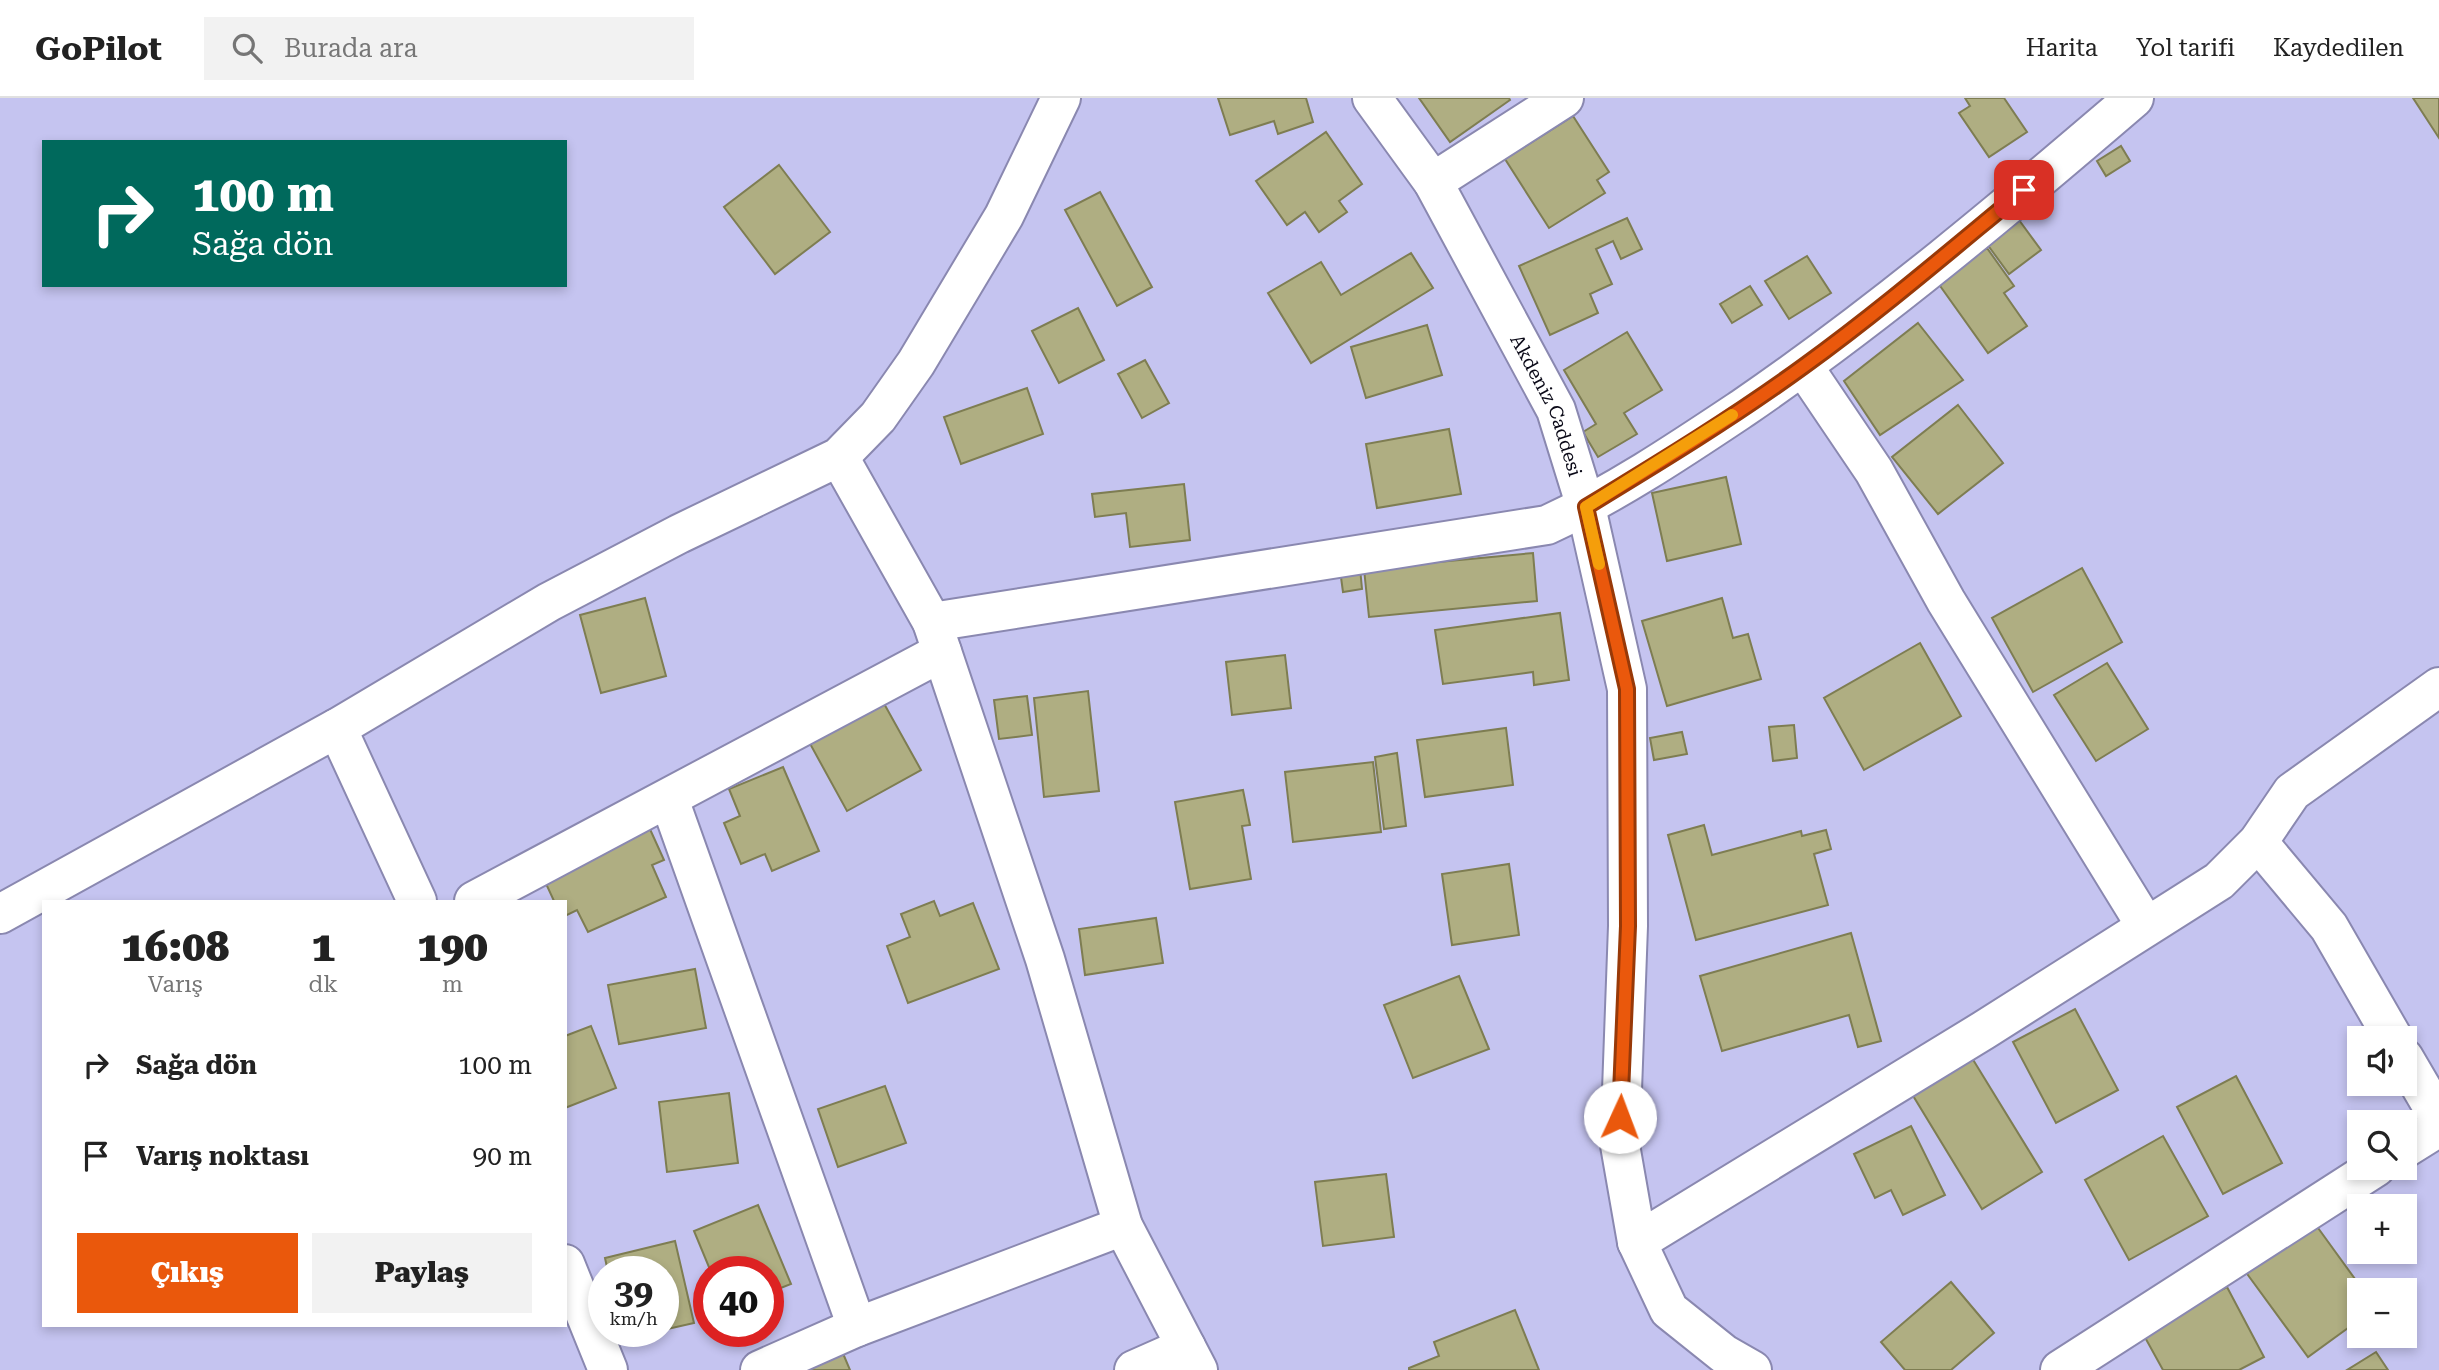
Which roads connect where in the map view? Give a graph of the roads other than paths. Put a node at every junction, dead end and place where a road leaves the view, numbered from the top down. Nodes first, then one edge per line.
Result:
1 (1061, 98) edge
2 (1372, 98) edge
3 (1564, 98) edge
4 (2134, 98) edge
5 (1433, 181) junction
6 (1803, 366) junction
7 (839, 457) junction
8 (1586, 507) junction
9 (937, 637) junction
10 (2439, 687) edge
11 (337, 728) junction
12 (669, 799) junction
13 (2258, 842) junction
14 (417, 900) edge
15 (476, 900) edge
16 (0, 914) edge
17 (2146, 926) junction
18 (2386, 1026) edge
19 (2417, 1080) edge
20 (2439, 1118) edge
21 (2439, 1127) edge
22 (2417, 1141) edge
23 (2356, 1180) edge
24 (1123, 1226) junction
25 (1637, 1242) junction
26 (567, 1269) edge
27 (857, 1327) junction
28 (1192, 1359) edge
29 (608, 1370) edge
30 (760, 1370) edge
31 (1134, 1370) edge
32 (1752, 1370) edge
33 (2060, 1370) edge

1 - 7 street
2 - 5 street, Akdeniz Caddesi
3 - 5 street
4 - 6 street
5 - 8 street, Akdeniz Caddesi
6 - 8 street
6 - 17 street
7 - 9 street
7 - 11 street
8 - 9 street
8 - 25 street, Akdeniz Caddesi
9 - 12 street
9 - 24 street
10 - 13 street
11 - 14 street
11 - 16 street
12 - 15 street
12 - 27 street
13 - 17 street
13 - 18 street
17 - 25 street
19 - 20 street
21 - 22 street
23 - 33 street
24 - 27 street
24 - 28 street
25 - 32 street, Akdeniz Caddesi
26 - 29 street
27 - 30 street
28 - 31 street

